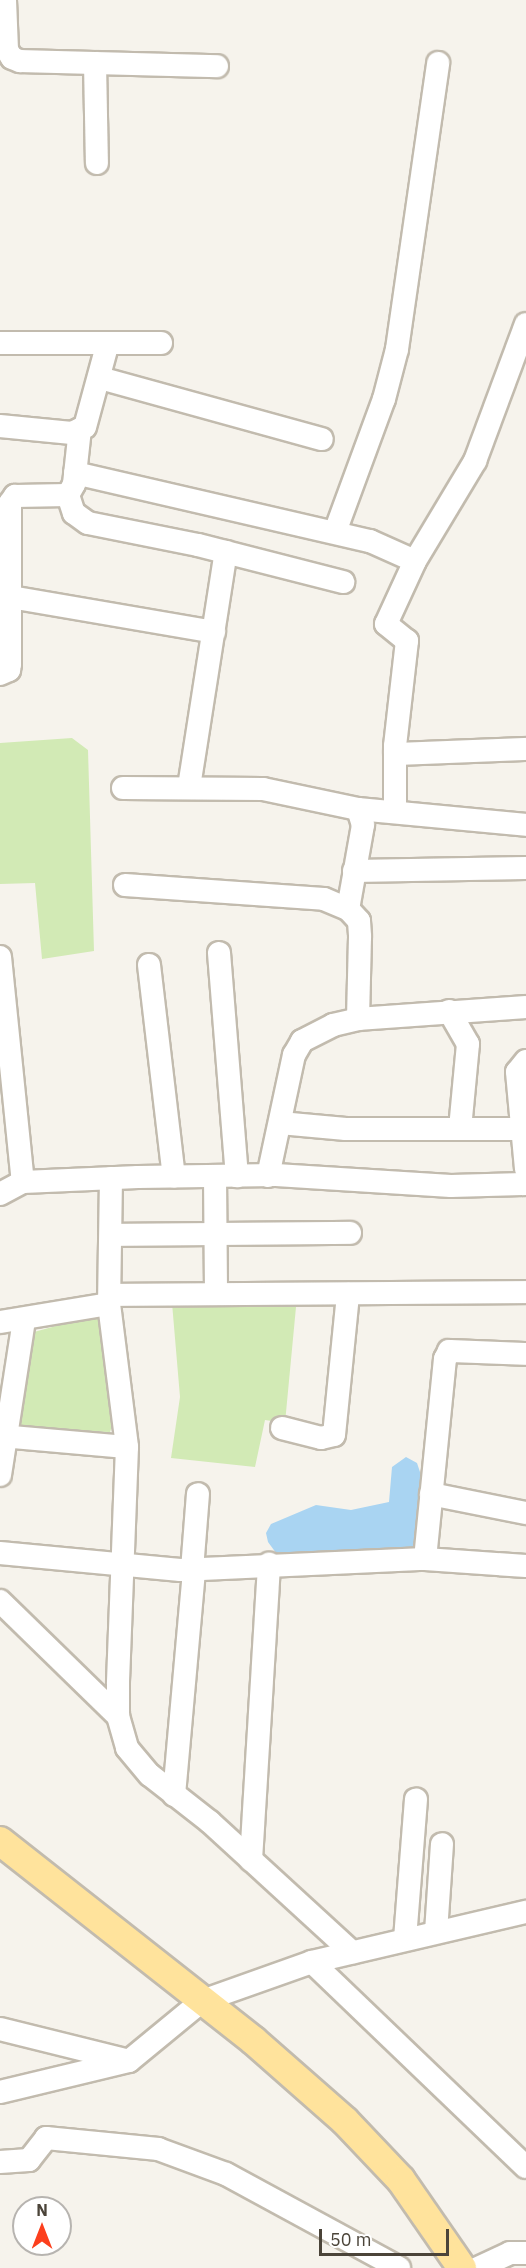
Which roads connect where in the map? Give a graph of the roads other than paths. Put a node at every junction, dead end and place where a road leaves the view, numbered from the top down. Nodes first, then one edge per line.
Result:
1 (4, 0) edge
2 (95, 63) junction
3 (438, 63) dead end
4 (217, 66) dead end
5 (97, 163) dead end
6 (526, 324) edge
7 (0, 343) edge
8 (160, 343) dead end
9 (107, 346) junction
10 (100, 378) junction
11 (0, 426) edge
12 (80, 429) junction
13 (322, 439) dead end
14 (75, 473) junction
15 (68, 495) junction
16 (335, 532) junction
17 (226, 552) junction
18 (415, 561) junction
19 (5, 564) edge
20 (343, 582) dead end
21 (10, 597) junction
22 (214, 632) junction
23 (0, 674) edge
24 (526, 749) edge
25 (395, 754) junction
26 (189, 787) junction
27 (123, 788) dead end
28 (358, 809) junction
29 (395, 812) junction
30 (526, 825) edge
31 (526, 868) edge
32 (354, 871) junction
33 (125, 885) dead end
34 (348, 909) junction
35 (219, 953) dead end
36 (0, 957) edge
37 (149, 965) dead end
38 (526, 1007) edge
39 (449, 1011) junction
40 (357, 1019) junction
41 (526, 1061) edge
42 (279, 1123) junction
43 (460, 1129) junction
44 (522, 1129) junction
45 (526, 1169) edge
46 (226, 1176) junction
47 (268, 1176) junction
48 (174, 1177) junction
49 (111, 1178) junction
50 (23, 1182) junction
51 (526, 1184) edge
52 (0, 1194) edge
53 (215, 1233) junction
54 (350, 1233) dead end
55 (112, 1235) junction
56 (526, 1292) edge
57 (216, 1294) junction
58 (348, 1294) junction
59 (110, 1300) junction
60 (24, 1320) junction
61 (0, 1322) edge
62 (526, 1354) edge
63 (8, 1375) edge
64 (282, 1428) dead end
65 (4, 1436) edge
66 (127, 1447) junction
67 (0, 1475) edge
68 (198, 1494) dead end
69 (431, 1494) junction
70 (526, 1513) edge
71 (0, 1553) edge
72 (424, 1559) junction
73 (269, 1564) junction
74 (120, 1566) junction
75 (526, 1566) edge
76 (193, 1570) junction
77 (0, 1601) edge
78 (118, 1716) junction
79 (174, 1795) junction
80 (416, 1799) dead end
81 (0, 1841) edge
82 (442, 1844) dead end
83 (251, 1860) junction
84 (526, 1912) edge
85 (435, 1932) junction
86 (405, 1938) junction
87 (352, 1952) junction
88 (312, 1962) junction
89 (202, 2001) junction
90 (0, 2029) edge
91 (129, 2061) junction
92 (0, 2092) edge
93 (0, 2162) edge
94 (526, 2167) edge
95 (526, 2253) edge
96 (399, 2268) edge
97 (462, 2268) edge
98 (478, 2268) edge

1 - 2 street
2 - 4 street
2 - 5 street
3 - 16 street
6 - 18 street
7 - 9 street
8 - 9 street
9 - 10 street
10 - 12 street
10 - 13 street
11 - 12 street
12 - 14 street
14 - 15 street
14 - 16 street
15 - 17 street
15 - 19 street
16 - 18 street
17 - 20 street
17 - 22 street
18 - 25 street
19 - 21 street
21 - 22 street
21 - 23 street
22 - 26 street
24 - 25 street
25 - 29 street
26 - 27 street
26 - 28 street
28 - 29 street
28 - 32 street
29 - 30 street
31 - 32 street
32 - 34 street
33 - 34 street
34 - 40 street
35 - 46 street
36 - 50 street
37 - 48 street
38 - 39 street
39 - 40 street
39 - 43 street
40 - 42 street
41 - 44 street
42 - 43 street
42 - 47 street
43 - 44 street
44 - 45 street
46 - 47 street
46 - 48 street
46 - 53 street
47 - 51 street
48 - 49 street
49 - 50 street
49 - 55 street
50 - 52 street
53 - 54 street
53 - 55 street
53 - 57 street
55 - 59 street
56 - 58 street
57 - 58 street
57 - 59 street
58 - 64 street
59 - 60 street
59 - 66 street
60 - 61 street
60 - 63 street
62 - 69 street
63 - 65 street
65 - 66 street
65 - 67 street
66 - 74 street
68 - 76 street
69 - 70 street
69 - 72 street
71 - 74 street
72 - 73 street
72 - 75 street
73 - 76 street
73 - 83 street
74 - 76 street
74 - 78 street
76 - 79 street
77 - 78 street
78 - 79 street
79 - 83 street
80 - 86 street
81 - 89 main road
82 - 85 street
83 - 87 street
84 - 85 street
85 - 86 street
86 - 87 street
87 - 88 street
88 - 89 street
88 - 94 street
89 - 91 street
89 - 97 main road
90 - 91 street
91 - 92 street
93 - 96 street
95 - 98 street

